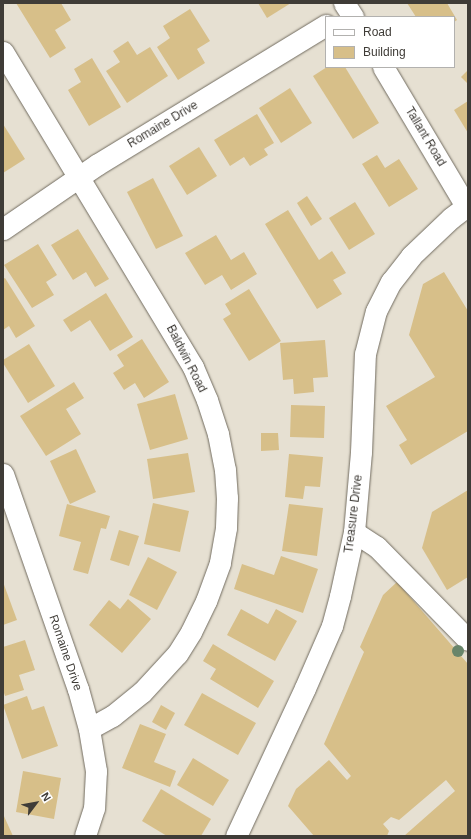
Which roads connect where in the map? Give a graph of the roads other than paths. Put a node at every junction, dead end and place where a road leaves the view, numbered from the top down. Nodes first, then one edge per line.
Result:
1 (325, 26) edge
2 (3, 52) edge
3 (384, 68) edge
4 (79, 178) junction
5 (467, 206) edge
6 (3, 229) edge
7 (3, 474) edge
8 (354, 532) junction
9 (468, 640) edge
10 (89, 729) junction
11 (85, 836) edge
12 (236, 836) edge

1 - 4 street, Romaine Drive
2 - 4 street, Baldwin Road
3 - 5 street, Tallant Road
4 - 6 street, Romaine Drive
4 - 10 street, Baldwin Road
5 - 8 street, Treasure Drive
7 - 10 street, Romaine Drive
8 - 9 street
8 - 12 street, Treasure Drive
10 - 11 street, Romaine Drive

